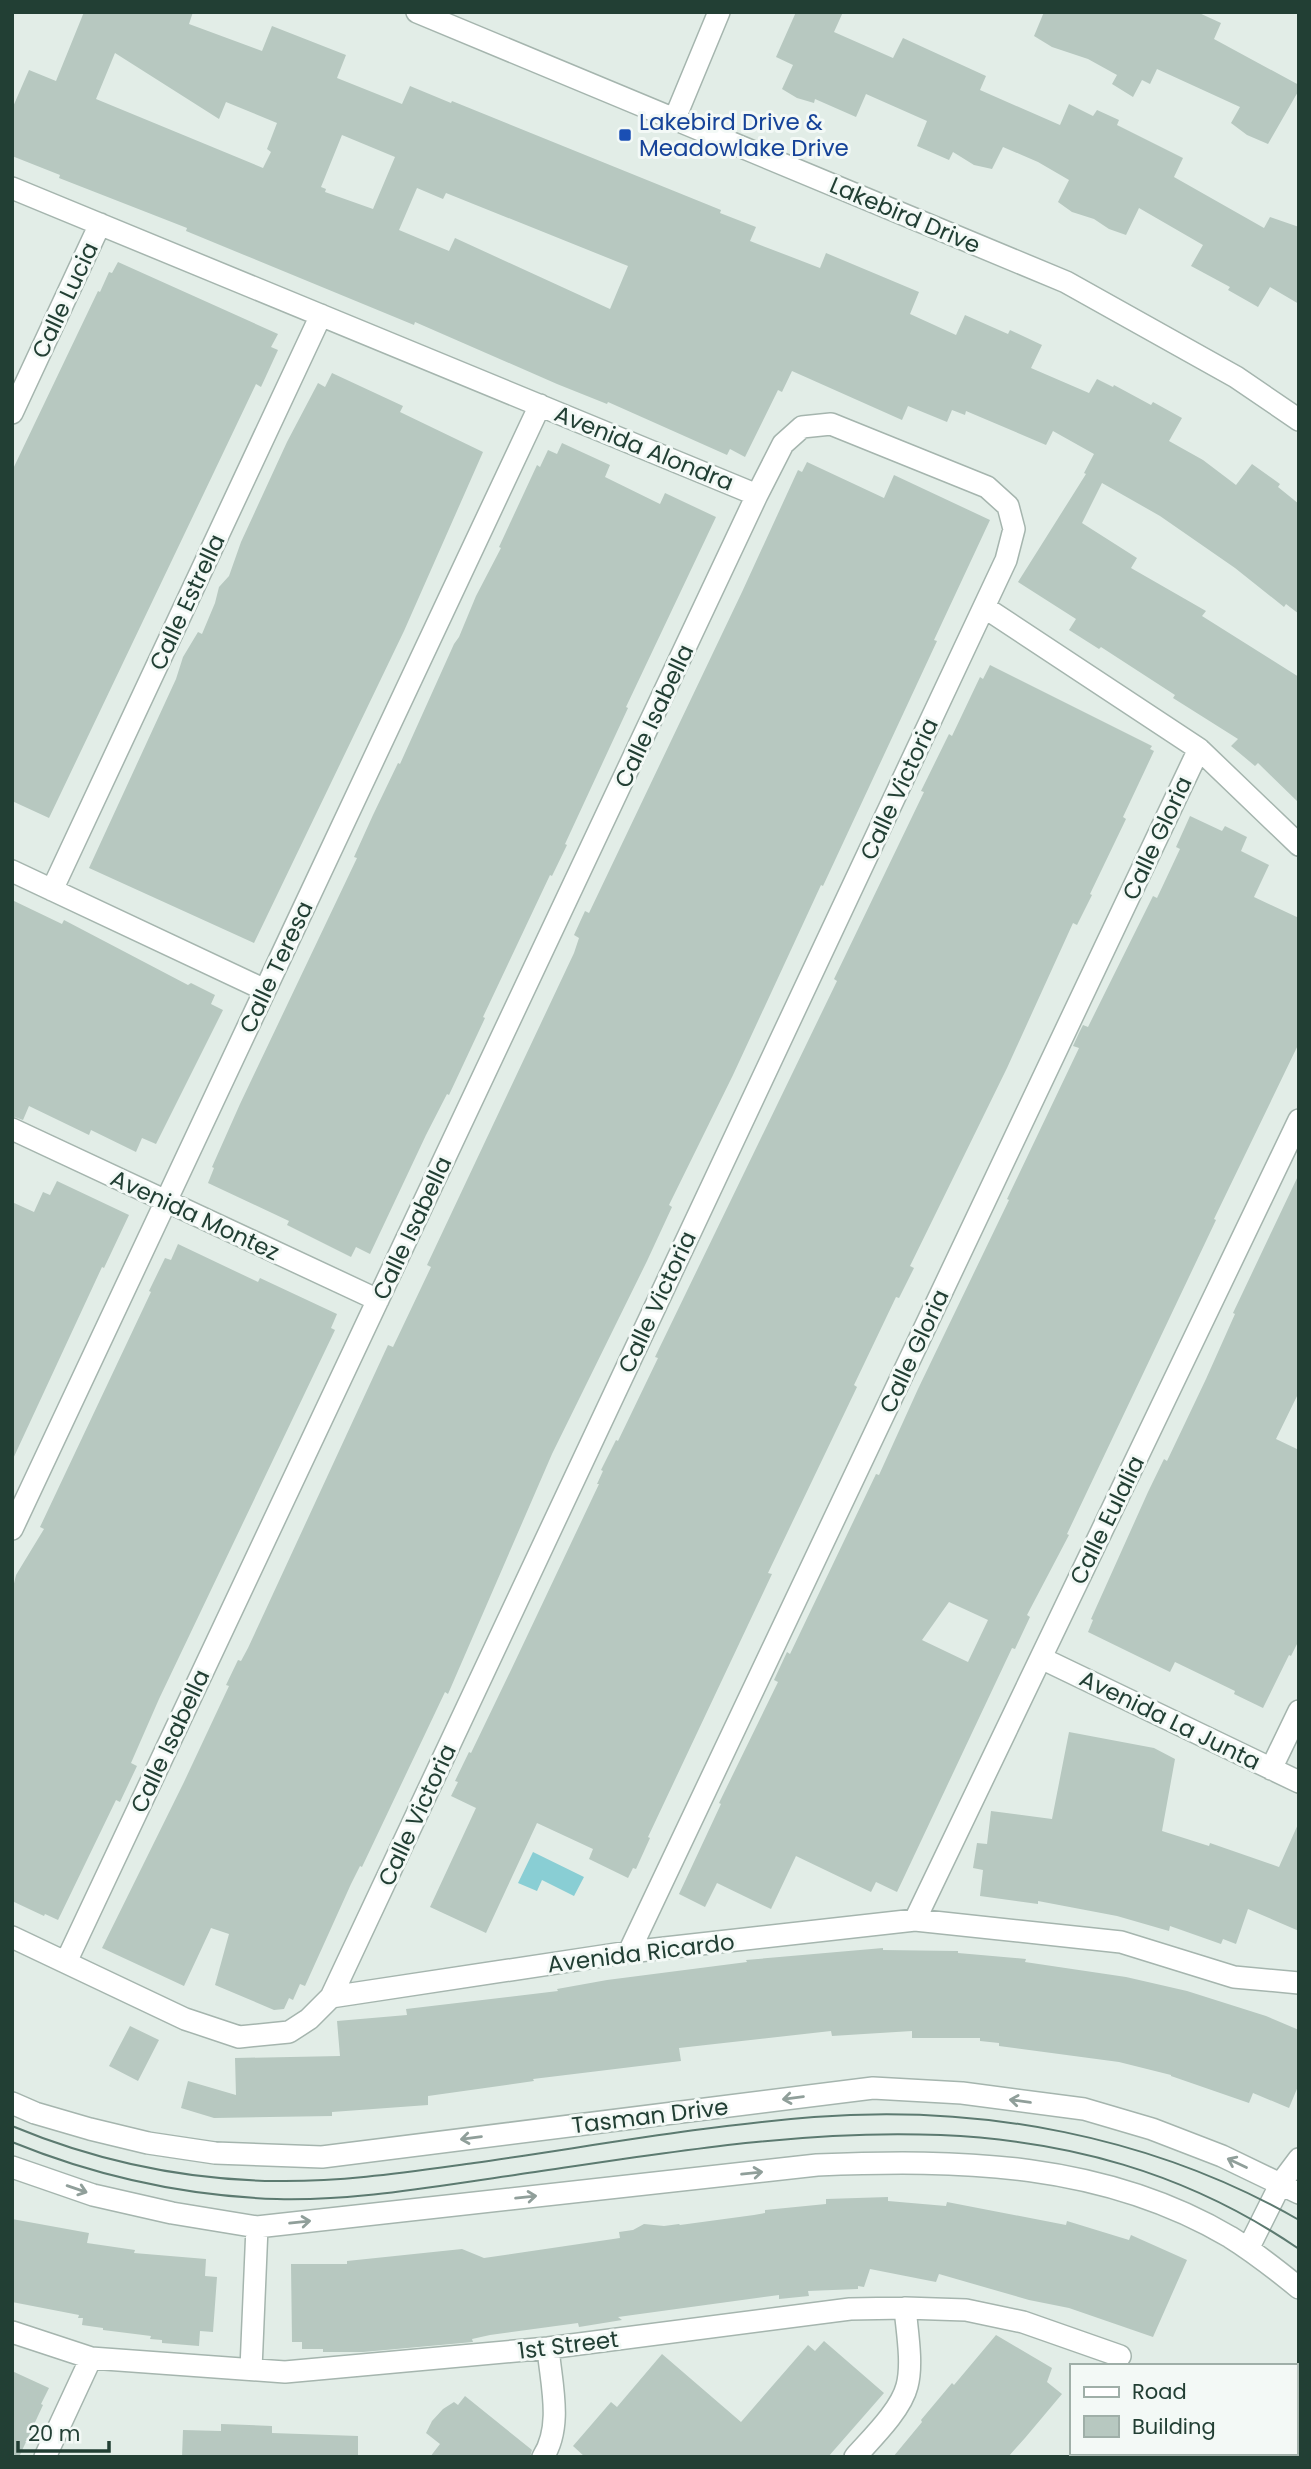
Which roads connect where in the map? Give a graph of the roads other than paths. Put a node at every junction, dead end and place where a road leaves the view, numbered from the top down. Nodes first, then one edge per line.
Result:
1 (417, 12) edge
2 (719, 12) edge
3 (675, 118) junction
4 (12, 188) edge
5 (100, 224) junction
6 (321, 315) junction
7 (540, 405) junction
8 (12, 414) edge
9 (1299, 421) edge
10 (757, 495) junction
11 (984, 607) junction
12 (1199, 749) junction
13 (1299, 845) edge
14 (12, 871) edge
15 (52, 890) junction
16 (265, 990) junction
17 (1299, 1120) edge
18 (12, 1129) edge
19 (166, 1201) junction
20 (378, 1300) junction
21 (12, 1528) edge
22 (1041, 1658) junction
23 (1299, 1711) edge
24 (1271, 1769) junction
25 (1299, 1782) edge
26 (915, 1920) junction
27 (12, 1937) edge
28 (629, 1952) junction
29 (66, 1962) junction
30 (1299, 1983) edge
31 (331, 1997) junction
32 (12, 2103) edge
33 (1299, 2159) edge
34 (12, 2167) edge
35 (1290, 2188) edge
36 (257, 2227) junction
37 (1248, 2249) junction
38 (1299, 2287) edge
39 (905, 2308) junction
40 (12, 2332) edge
41 (548, 2348) junction
42 (1120, 2356) dead end
43 (91, 2358) junction
44 (250, 2369) junction
45 (45, 2457) edge
46 (543, 2457) edge
47 (855, 2457) edge

1 - 3 street, Lakebird Drive
2 - 3 street
3 - 9 street, Lakebird Drive
4 - 5 street, Avenida Alondra
5 - 6 street, Avenida Alondra
5 - 8 street, Calle Lucia
6 - 7 street, Avenida Alondra
6 - 15 street, Calle Estrella
7 - 10 street, Avenida Alondra
7 - 16 street, Calle Teresa
10 - 11 street, Avenida Alondra
10 - 20 street, Calle Isabella
11 - 12 street
11 - 31 street, Calle Victoria
12 - 13 street
12 - 28 street, Calle Gloria
14 - 15 street
15 - 16 street
16 - 19 street, Calle Teresa
17 - 22 street, Calle Eulalia
18 - 19 street, Avenida Montez
19 - 20 street, Avenida Montez
19 - 21 street, Calle Teresa
20 - 29 street, Calle Isabella
22 - 24 street, Avenida La Junta
22 - 26 street, Calle Eulalia
23 - 24 street
24 - 25 street, Avenida La Junta
26 - 28 street, Avenida Ricardo
26 - 30 street, Avenida Ricardo
27 - 29 street
28 - 31 street, Avenida Ricardo
29 - 31 street
35 -> 32 street, Tasman Drive
33 - 35 street
34 -> 36 street
35 - 37 street
36 -> 37 street
36 - 44 street
37 - 38 street
39 - 41 street, 1st Street
39 - 42 street, 1st Street
39 - 47 street
40 - 43 street, 1st Street
41 - 44 street, 1st Street
41 - 46 street
43 - 44 street, 1st Street
43 - 45 street

